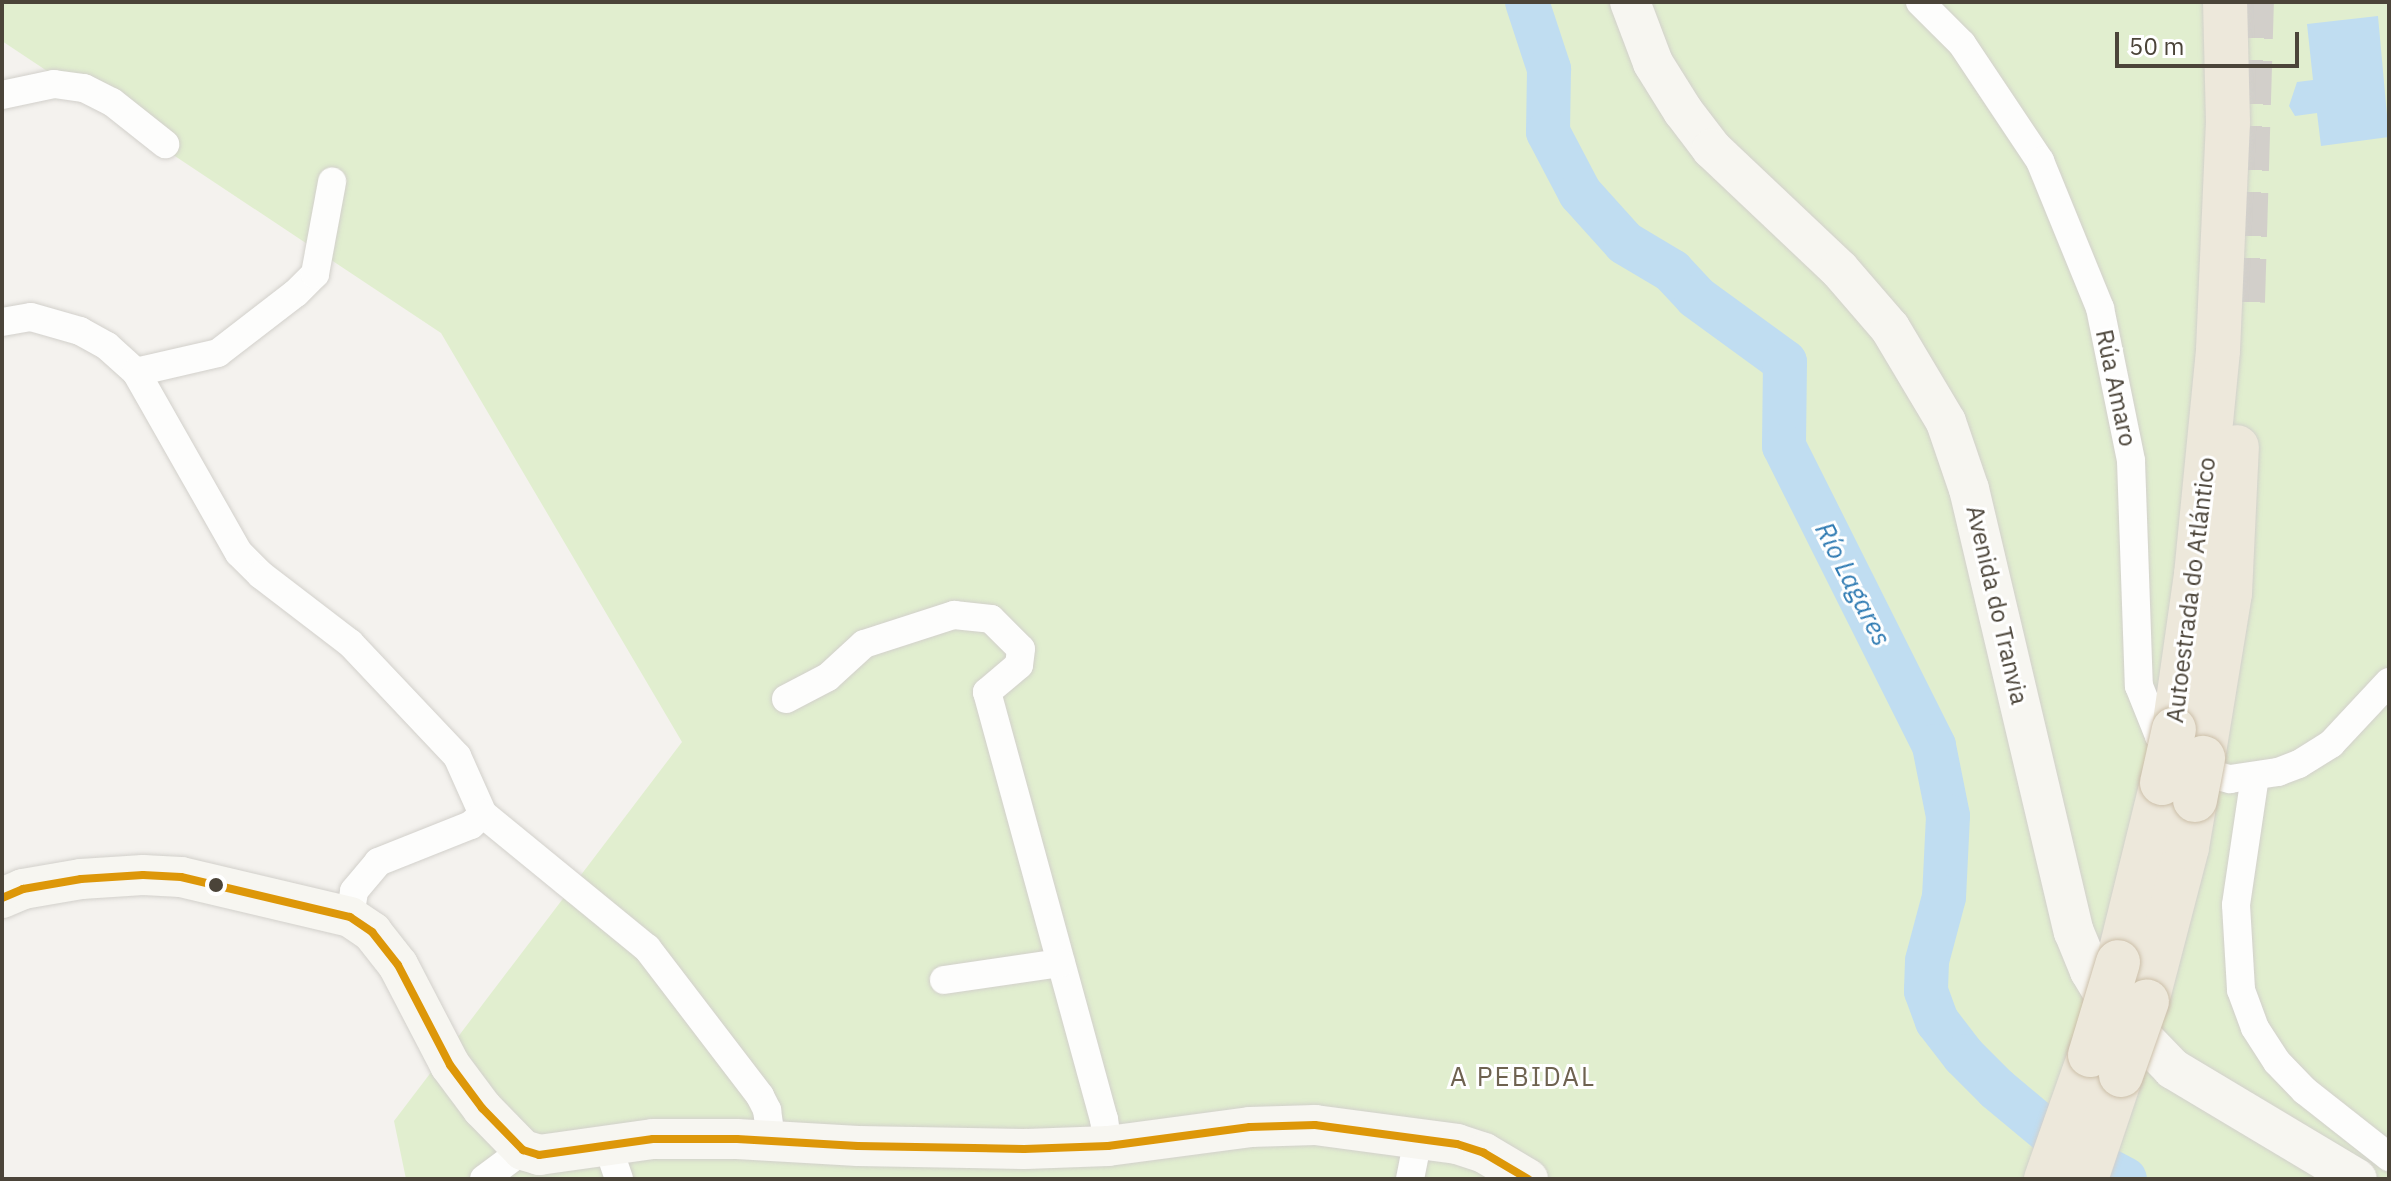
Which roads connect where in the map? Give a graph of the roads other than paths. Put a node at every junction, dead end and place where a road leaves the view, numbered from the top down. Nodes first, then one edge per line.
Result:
1 (1630, 2) edge
2 (1920, 2) edge
3 (2225, 2) edge
4 (2, 95) edge
5 (165, 144) dead end
6 (332, 182) dead end
7 (2243, 302) tunnel mouth
8 (2, 322) edge
9 (136, 372) junction
10 (2389, 682) edge
11 (786, 699) dead end
12 (2203, 771) junction
13 (483, 814) junction
14 (2, 898) edge
15 (350, 917) junction
16 (1061, 963) junction
17 (944, 980) dead end
18 (1418, 1139) junction
19 (771, 1140) junction
20 (1108, 1146) junction
21 (523, 1150) junction
22 (2389, 1157) edge
23 (613, 1162) edge
24 (2061, 1173) edge
25 (484, 1179) edge
26 (1410, 1179) edge
27 (1528, 1179) edge
28 (2357, 1179) edge

1 - 28 main road, Avenida do Tranvia
2 - 12 street, Rúa Amaro
3 - 12 highway, Autoestrada do Atlántico
4 - 5 street
6 - 9 street
7 - 12 highway, Autoestrada do Atlántico
8 - 9 street
9 - 13 street
10 - 12 street
11 - 16 street
12 - 22 street
12 - 24 highway, Autoestrada do Atlántico, bridge
12 - 24 highway, Autoestrada do Atlántico, bridge
13 - 15 street
13 - 19 street
14 - 15 main road
15 - 21 main road
16 - 17 street
16 - 20 street
18 - 20 main road
18 - 26 street
18 - 27 main road
19 - 20 main road
19 - 23 main road
21 - 23 main road
21 - 25 street

